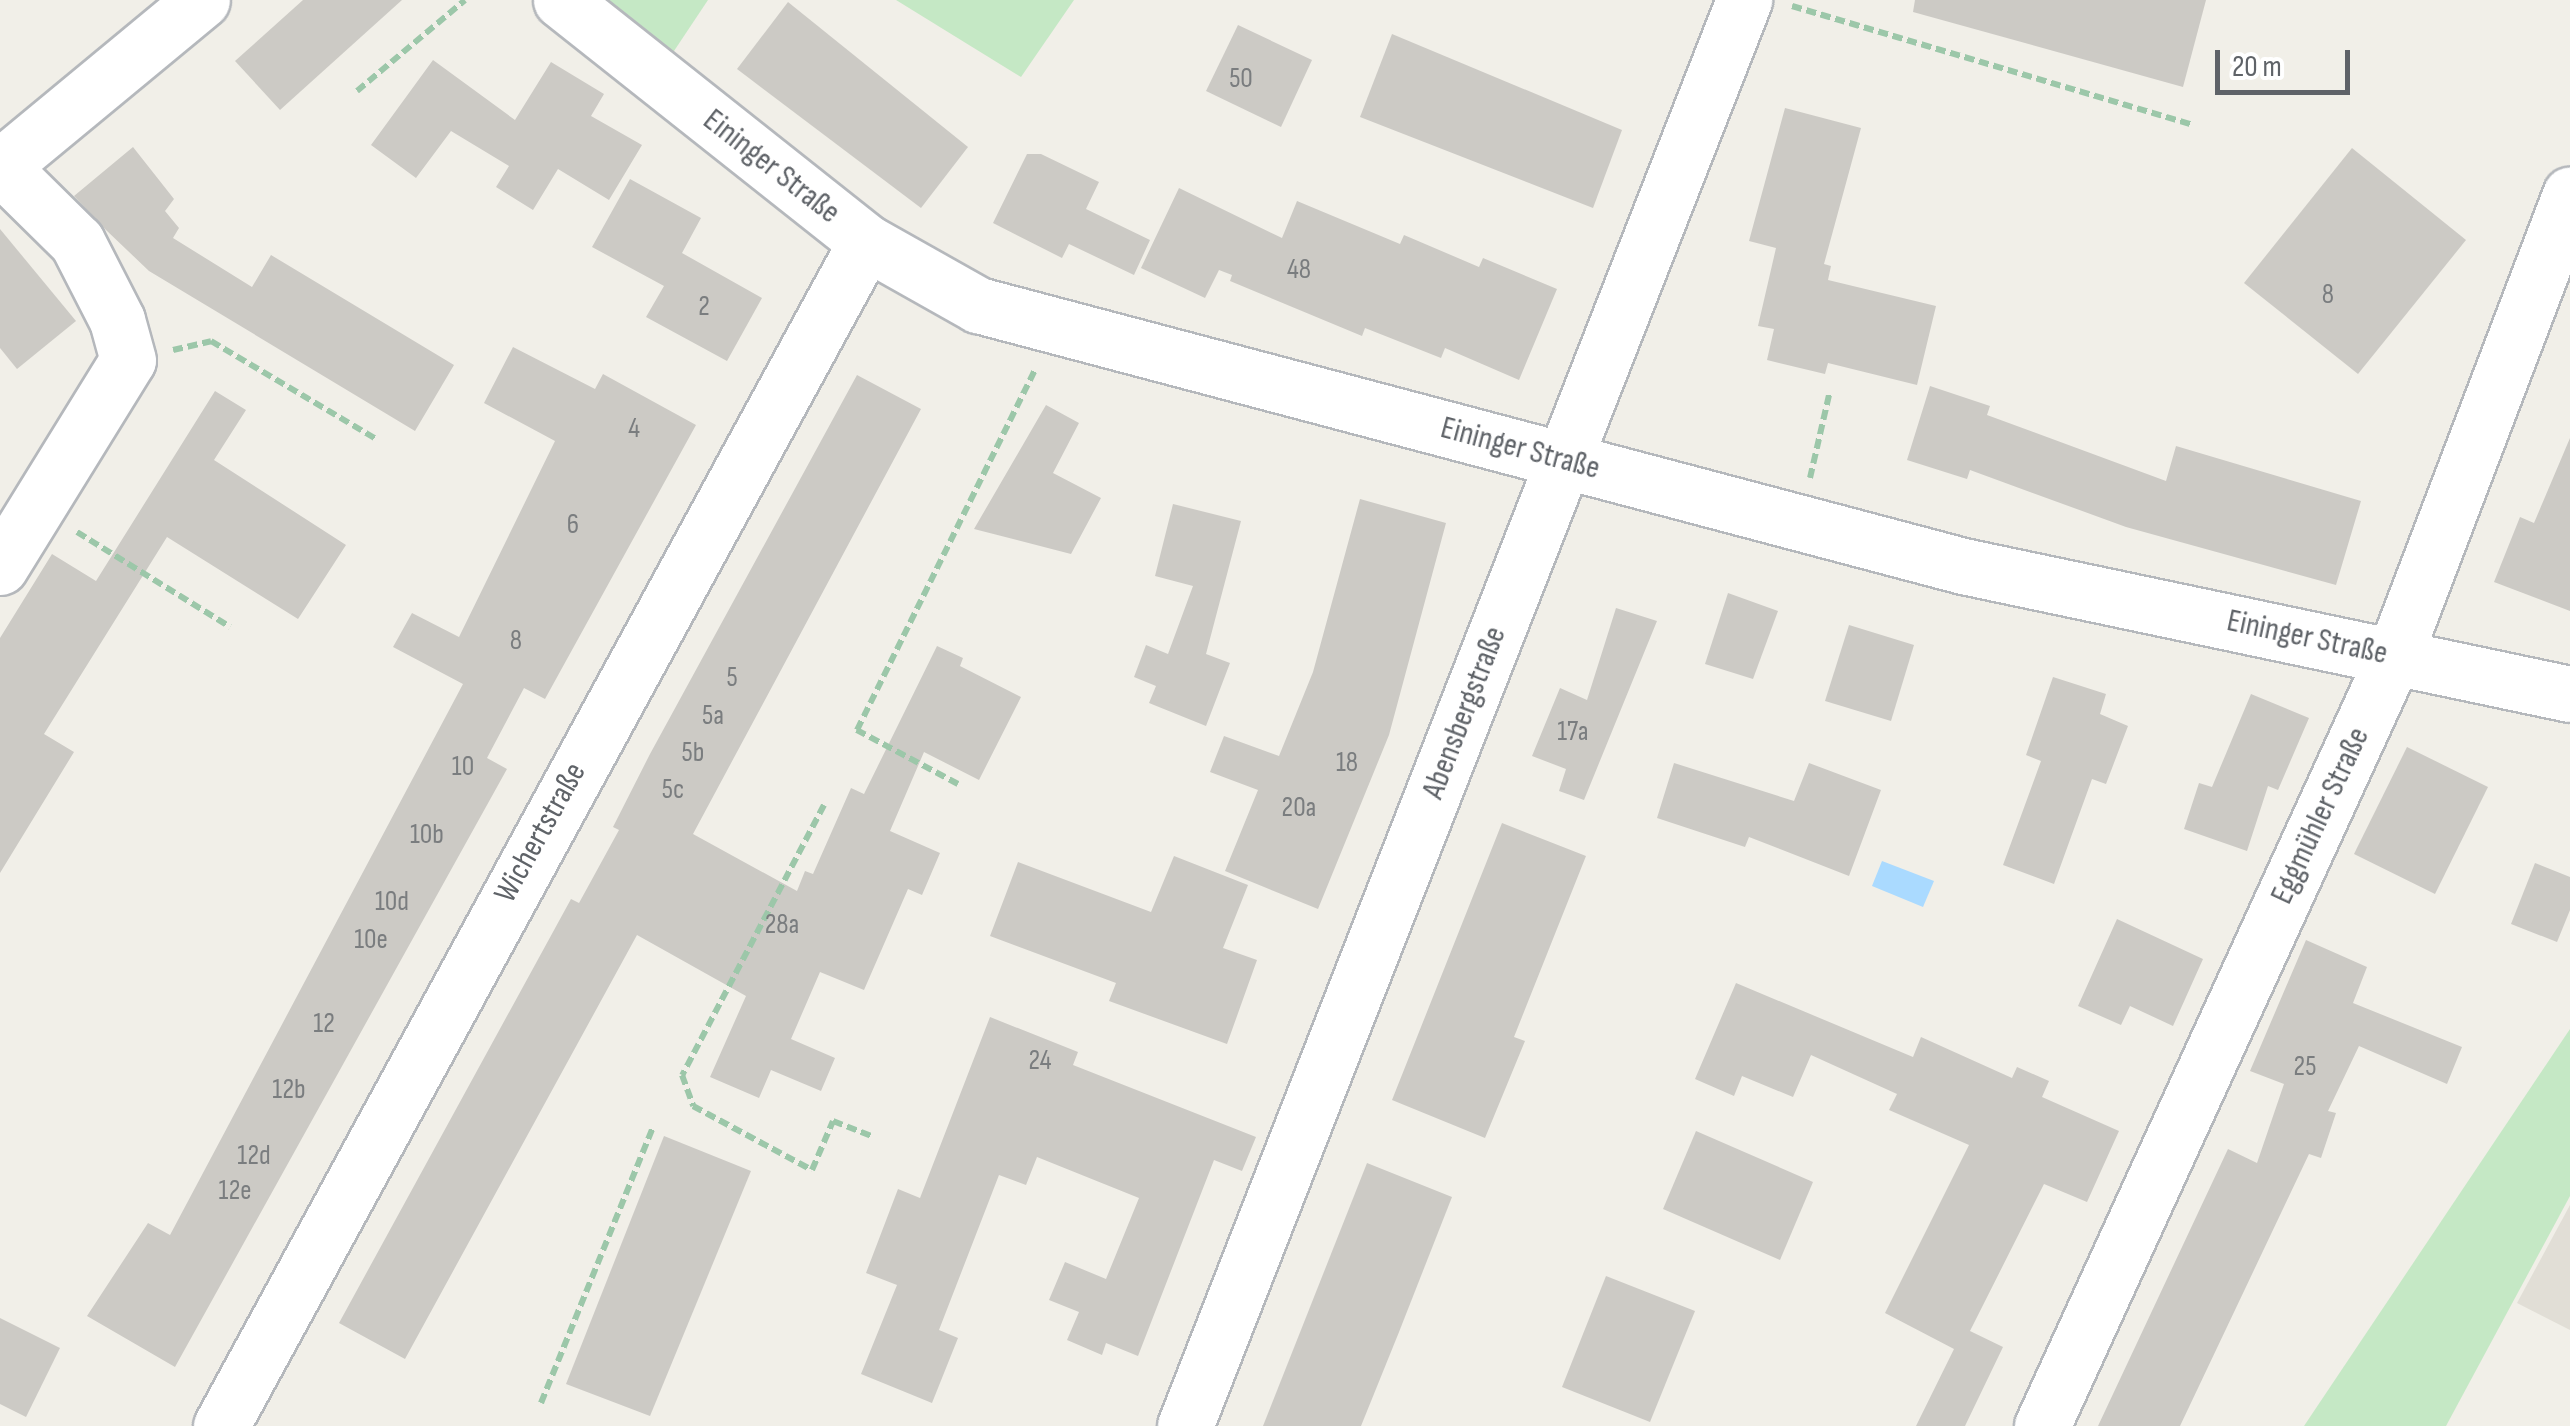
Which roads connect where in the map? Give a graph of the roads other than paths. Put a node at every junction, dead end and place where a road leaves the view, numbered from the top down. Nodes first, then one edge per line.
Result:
1 (202, 0) edge
2 (561, 0) edge
3 (1744, 0) edge
4 (0, 167) edge
5 (2570, 194) edge
6 (866, 242) junction
7 (1563, 461) junction
8 (0, 567) edge
9 (2394, 656) junction
10 (2570, 694) edge
11 (221, 1426) edge
12 (1185, 1426) edge
13 (2042, 1426) edge

1 - 4 street
2 - 6 street, Eininger Straße
3 - 7 street, Abensbergstraße
4 - 8 street
5 - 9 street, Eggmühler Straße
6 - 7 street, Eininger Straße
6 - 11 street, Wichertstraße
7 - 9 street, Eininger Straße
7 - 12 street, Abensbergstraße
9 - 10 street, Eininger Straße
9 - 13 street, Eggmühler Straße

